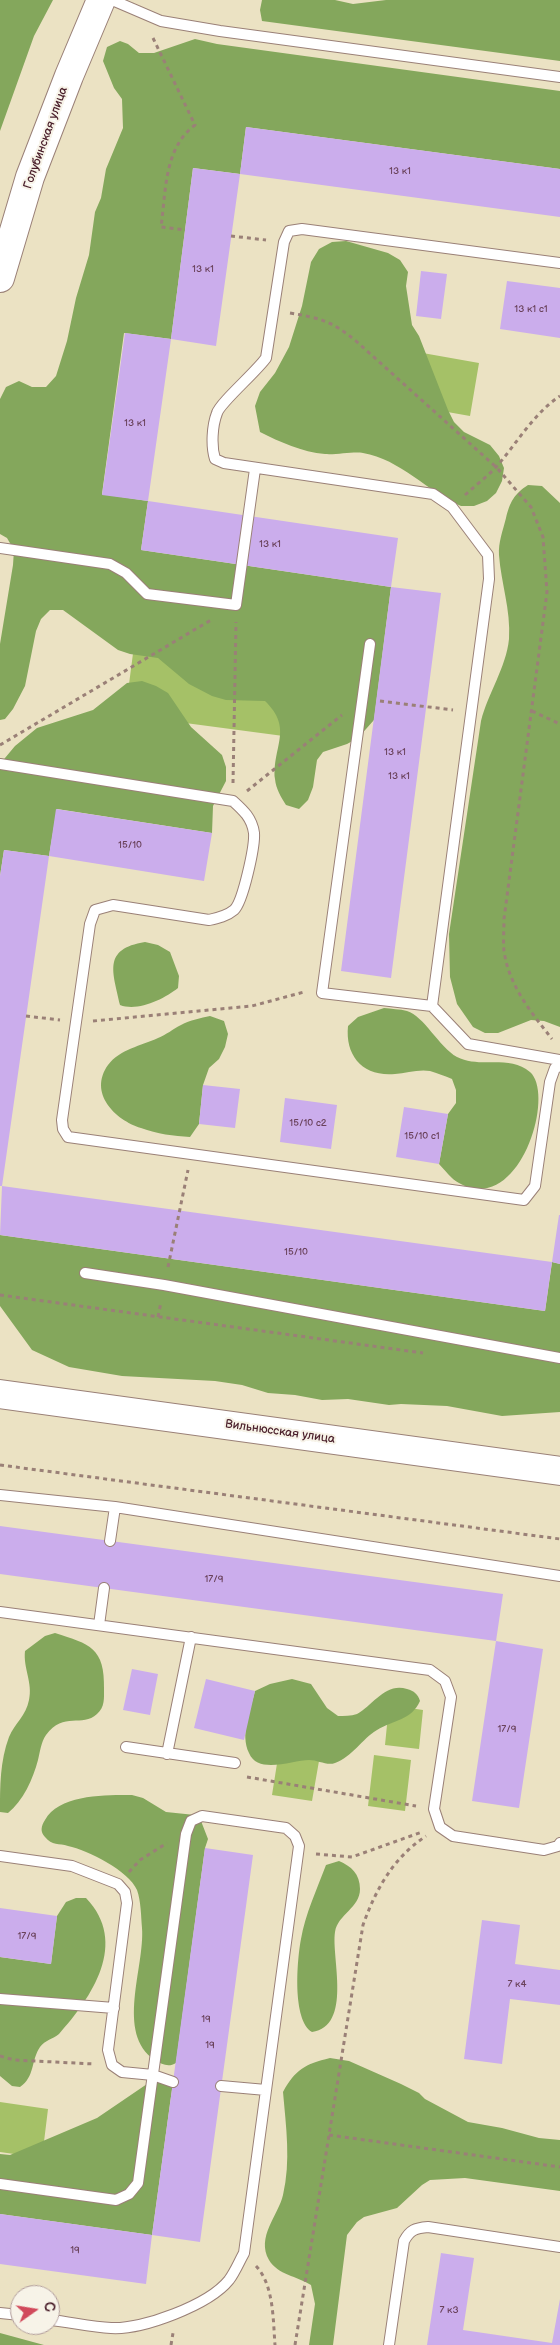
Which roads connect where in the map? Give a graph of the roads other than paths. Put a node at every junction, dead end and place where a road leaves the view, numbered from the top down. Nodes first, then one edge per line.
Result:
1 (102, 0) edge
2 (112, 0) edge
3 (560, 76) edge
4 (560, 263) edge
5 (0, 278) edge
6 (254, 469) junction
7 (0, 548) edge
8 (370, 644) dead end
9 (0, 764) edge
10 (432, 1006) junction
11 (560, 1060) edge
12 (560, 1066) edge
13 (85, 1273) dead end
14 (560, 1358) edge
15 (0, 1394) edge
16 (560, 1470) edge
17 (0, 1495) edge
18 (115, 1507) junction
19 (110, 1541) dead end
20 (560, 1576) edge
21 (104, 1588) dead end
22 (0, 1612) edge
23 (99, 1625) junction
24 (190, 1637) junction
25 (126, 1747) dead end
26 (167, 1754) junction
27 (235, 1763) road end
28 (560, 1843) edge
29 (0, 1856) edge
30 (0, 1999) edge
31 (114, 2008) junction
32 (153, 2075) junction
33 (173, 2082) dead end
34 (221, 2086) dead end
35 (266, 2090) junction
36 (0, 2184) edge
37 (560, 2247) edge
38 (60, 2321) edge
39 (389, 2345) edge

1 - 5 street, Голубинская улица
2 - 3 lane
4 - 6 lane
6 - 7 lane
6 - 10 lane
8 - 10 lane
9 - 12 lane
10 - 11 lane
13 - 14 lane
15 - 16 street, Вильнюсская улица
17 - 18 lane
18 - 19 lane
18 - 20 lane
21 - 23 lane
22 - 23 lane
23 - 24 lane
24 - 26 lane
24 - 28 lane
25 - 26 lane
26 - 27 lane
29 - 31 lane
30 - 31 lane
31 - 32 lane
32 - 33 lane
32 - 35 lane
32 - 36 lane
34 - 35 lane
35 - 38 lane
37 - 39 lane

